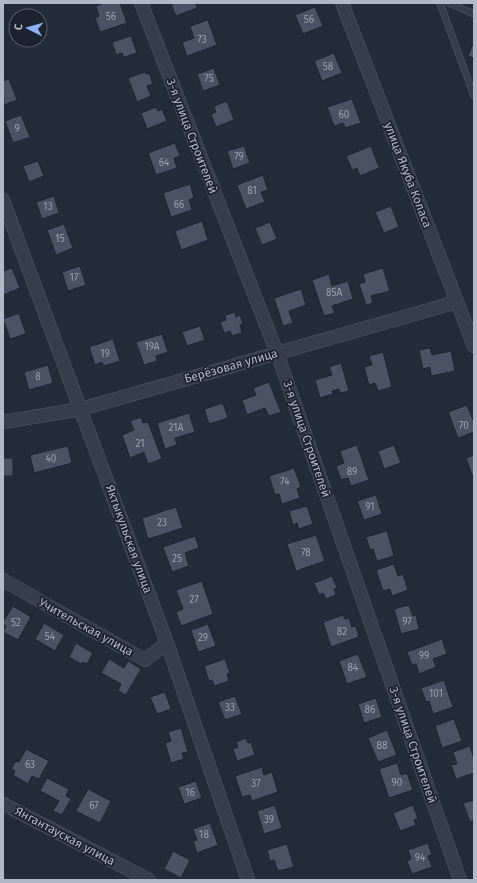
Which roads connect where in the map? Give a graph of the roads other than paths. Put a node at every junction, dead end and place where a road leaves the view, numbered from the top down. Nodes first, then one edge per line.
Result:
1 (141, 3) edge
2 (342, 3) edge
3 (440, 3) edge
4 (449, 3) edge
5 (474, 14) edge
6 (473, 89) edge
7 (474, 96) edge
8 (3, 200) edge
9 (457, 302) junction
10 (474, 346) edge
11 (277, 353) junction
12 (81, 408) junction
13 (3, 422) edge
14 (3, 580) edge
15 (167, 643) junction
16 (3, 804) edge
17 (149, 880) edge
18 (248, 880) edge
19 (460, 880) edge

1 - 11 street, 3-я улица Строителей
2 - 9 street, улица Якуба Коласа
3 - 6 lane
4 - 5 lane
6 - 7 lane
8 - 12 street, Яктыкульская улица
9 - 10 street, улица Якуба Коласа
9 - 11 street, Берёзовая улица
11 - 12 street, Берёзовая улица
11 - 19 street, 3-я улица Строителей
12 - 13 street, Берёзовая улица
12 - 15 street, Яктыкульская улица
14 - 15 street, Учительская улица
15 - 18 street, Яктыкульская улица
16 - 17 street, Янгантауская улица

